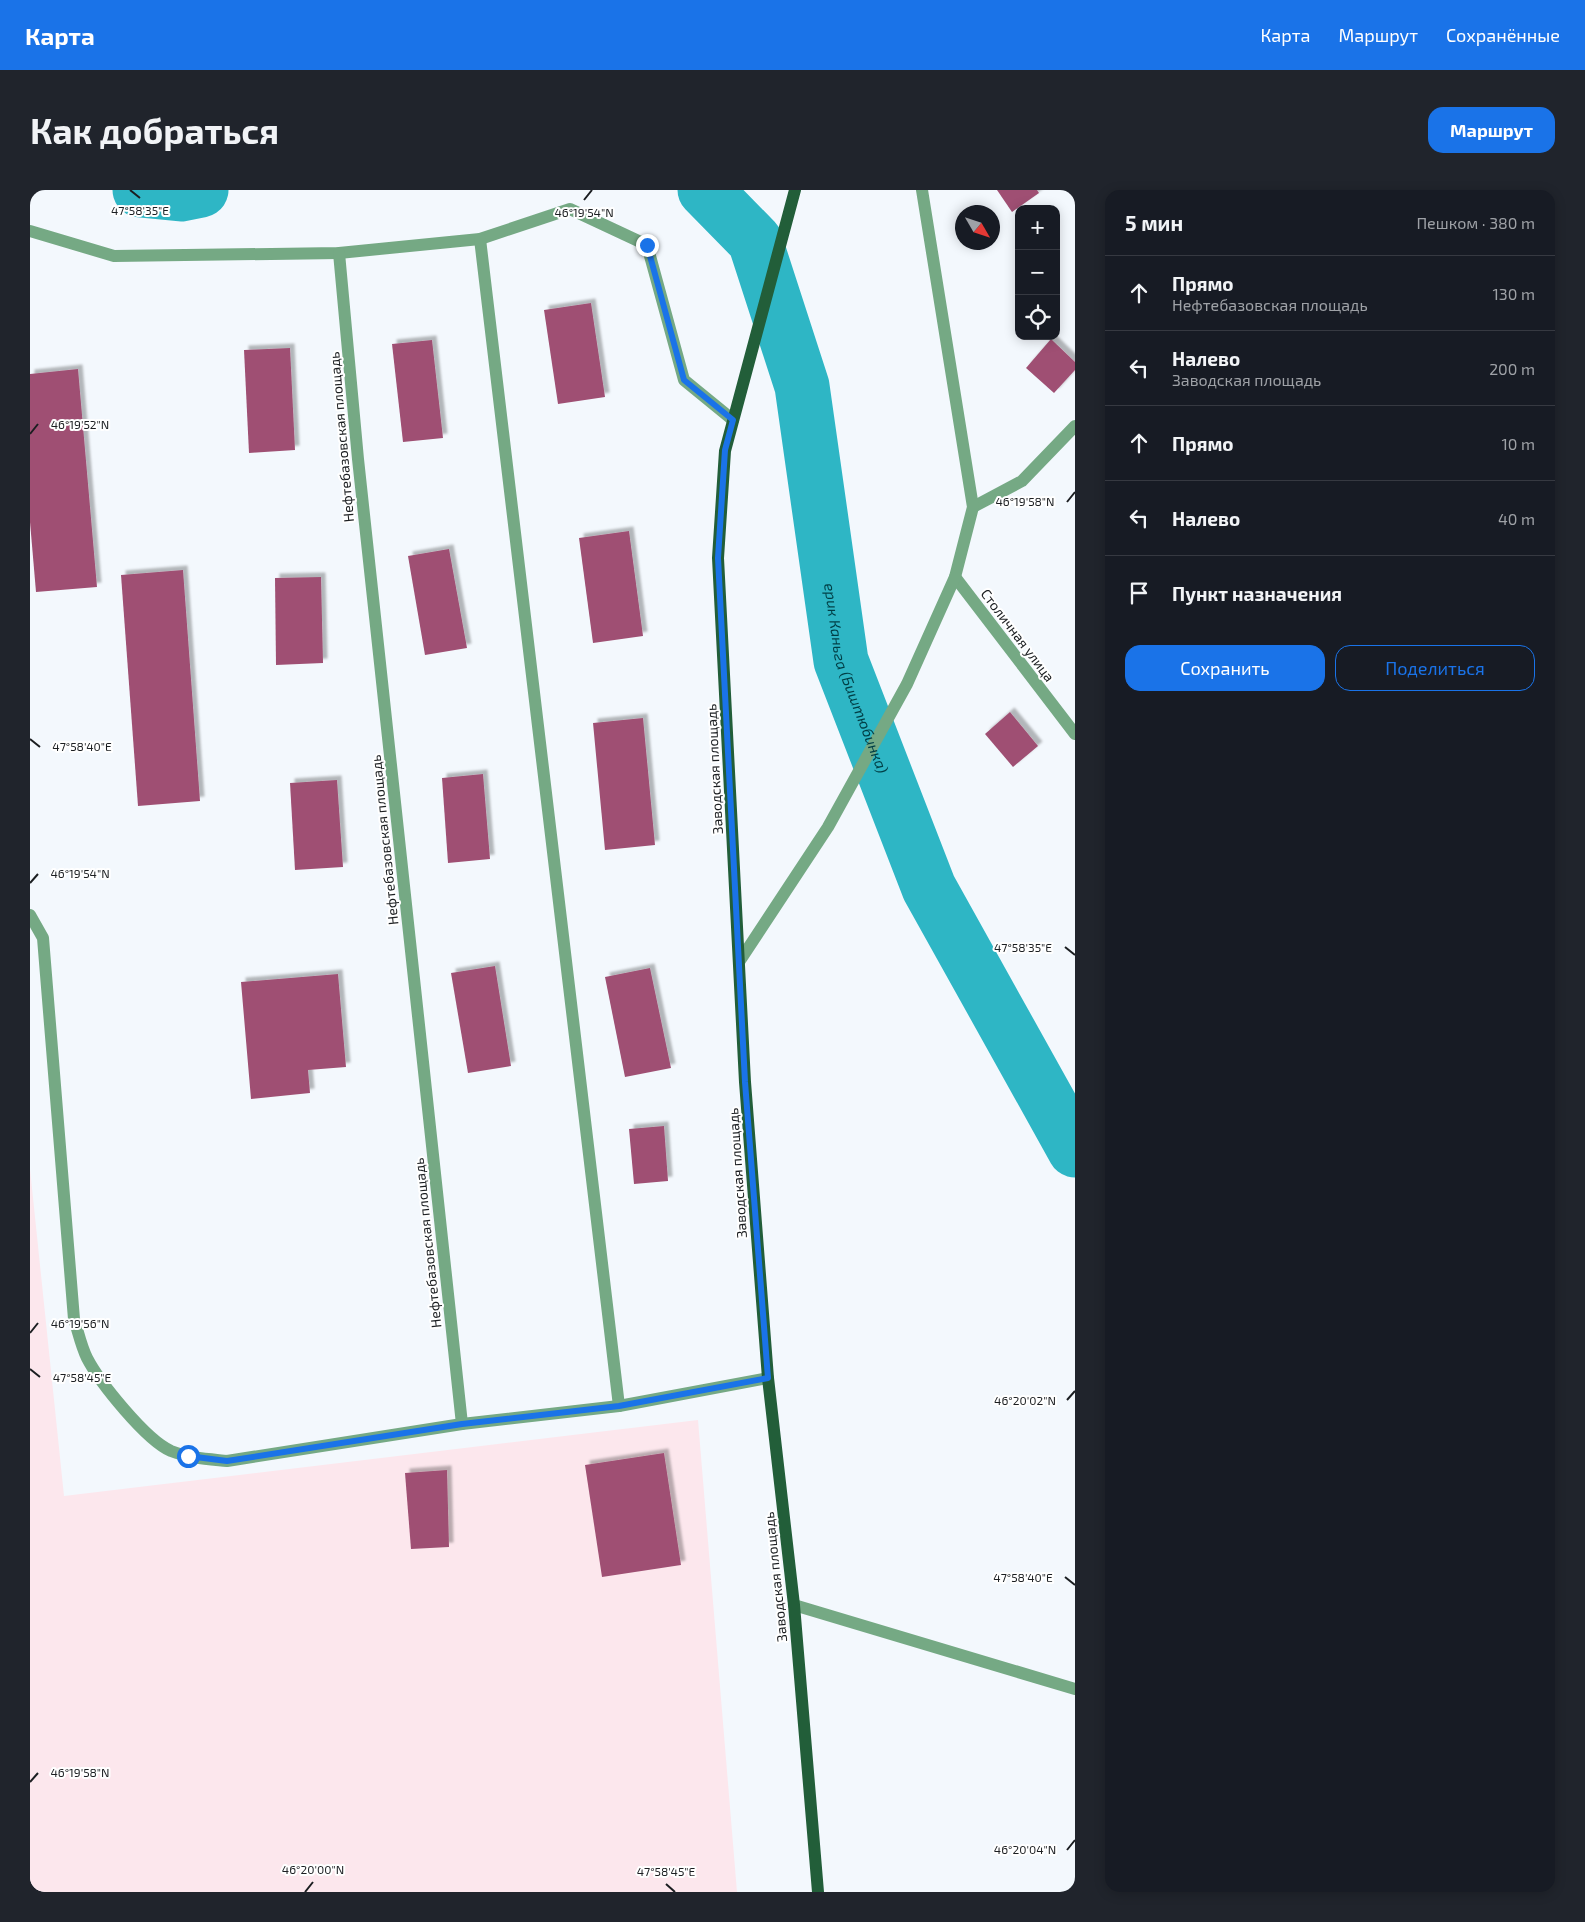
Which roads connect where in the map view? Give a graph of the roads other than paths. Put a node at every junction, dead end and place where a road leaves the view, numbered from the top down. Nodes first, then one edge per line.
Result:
1 (795, 190) edge
2 (922, 190) edge
3 (30, 231) edge
4 (480, 239) junction
5 (339, 253) junction
6 (733, 420) junction
7 (1075, 426) edge
8 (973, 507) junction
9 (955, 577) junction
10 (1075, 734) edge
11 (30, 915) edge
12 (739, 962) junction
13 (768, 1378) junction
14 (619, 1406) junction
15 (462, 1424) junction
16 (794, 1605) junction
17 (1075, 1689) edge
18 (818, 1892) edge

1 - 6 main road, Заводская площадь
2 - 8 street
3 - 5 street
4 - 5 street
4 - 6 street
4 - 14 street
5 - 15 street, Нефтебазовская площадь
6 - 12 main road, Заводская площадь
7 - 8 street
8 - 9 street
9 - 10 street, Столичная улица
9 - 12 street
11 - 15 street
12 - 13 main road, Заводская площадь
13 - 14 street
13 - 16 main road, Заводская площадь
14 - 15 street
16 - 17 street
16 - 18 main road, Заводская площадь

